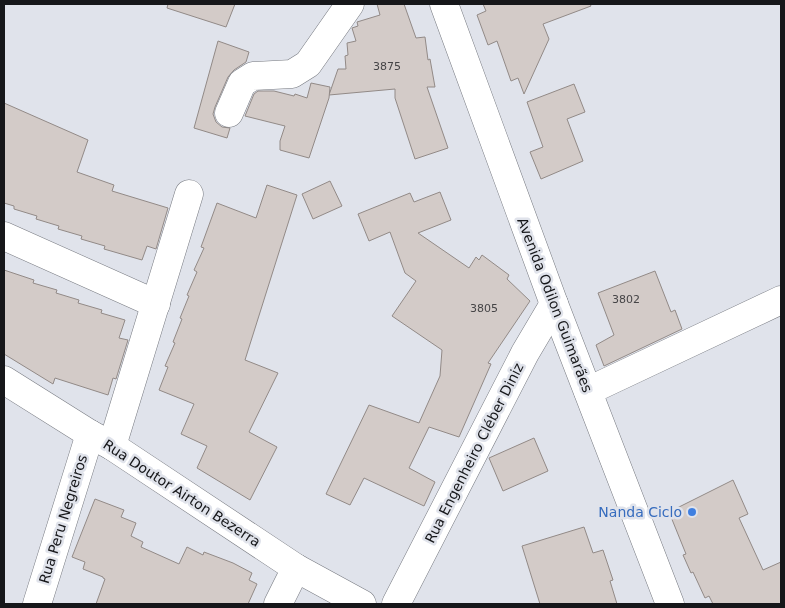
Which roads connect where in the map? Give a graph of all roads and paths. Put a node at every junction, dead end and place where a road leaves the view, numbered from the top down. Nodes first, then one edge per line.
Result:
1 (350, 4) edge
2 (444, 4) edge
3 (229, 113) dead end
4 (189, 194) dead end
5 (4, 236) edge
6 (781, 300) edge
7 (156, 304) junction
8 (554, 304) junction
9 (4, 380) edge
10 (588, 391) junction
11 (101, 440) junction
12 (296, 568) junction
13 (36, 604) edge
14 (278, 604) edge
15 (362, 604) edge
16 (396, 604) edge
17 (670, 604) edge

1 - 3 street
2 - 8 street, Avenida Odilon Guimarães
4 - 7 street, Rua Peru Negreiros
5 - 7 street
6 - 10 street
7 - 11 street, Rua Peru Negreiros
8 - 10 street, Avenida Odilon Guimarães
8 - 16 street, Rua Engenheiro Cléber Diniz
9 - 11 street, Rua Doutor Airton Bezerra
10 - 17 street, Avenida Odilon Guimarães
11 - 12 street, Rua Doutor Airton Bezerra
11 - 13 street, Rua Peru Negreiros
12 - 14 street
12 - 15 street, Rua Doutor Airton Bezerra

